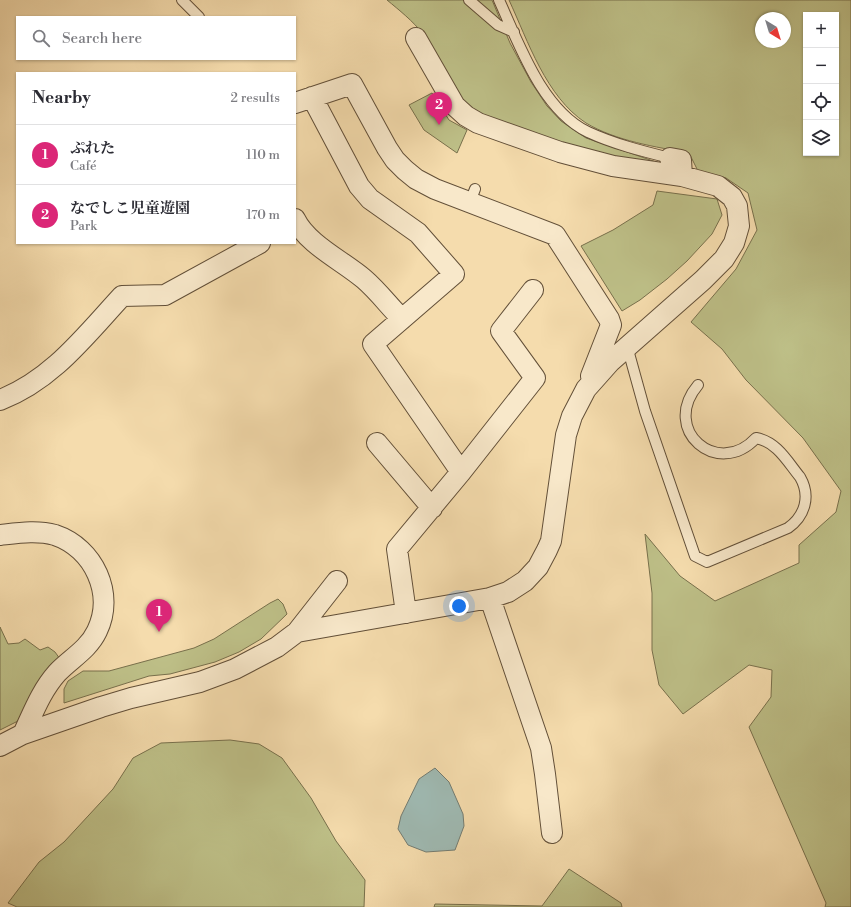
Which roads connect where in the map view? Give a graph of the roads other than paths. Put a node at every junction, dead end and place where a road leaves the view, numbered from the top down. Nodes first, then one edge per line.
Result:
1 (182, 0) edge
2 (470, 0) edge
3 (499, 0) edge
4 (198, 16) edge
5 (514, 32) junction
6 (416, 38) dead end
7 (304, 100) edge
8 (670, 158) joint
9 (682, 176) junction
10 (296, 222) edge
11 (258, 244) edge
12 (533, 290) dead end
13 (402, 319) junction
14 (627, 346) junction
15 (698, 385) dead end
16 (586, 389) junction
17 (0, 400) edge
18 (377, 442) dead end
19 (461, 472) junction
20 (432, 508) junction
21 (0, 535) edge
22 (337, 581) dead end
23 (490, 598) junction
24 (406, 613) junction
25 (297, 632) junction
26 (23, 734) junction
27 (0, 746) edge
28 (552, 833) dead end

1 - 4 lane
2 - 5 lane
3 - 5 lane
5 - 8 lane
6 - 9 street
7 - 13 street
7 - 16 street
8 - 9 street
9 - 14 street
10 - 13 street
11 - 17 street
12 - 19 street
13 - 19 street
14 - 15 lane
14 - 16 street
16 - 23 street
18 - 20 street
19 - 20 street
20 - 24 street
21 - 26 street
22 - 25 street
23 - 24 street
23 - 28 street
24 - 25 street
25 - 26 street
26 - 27 street

